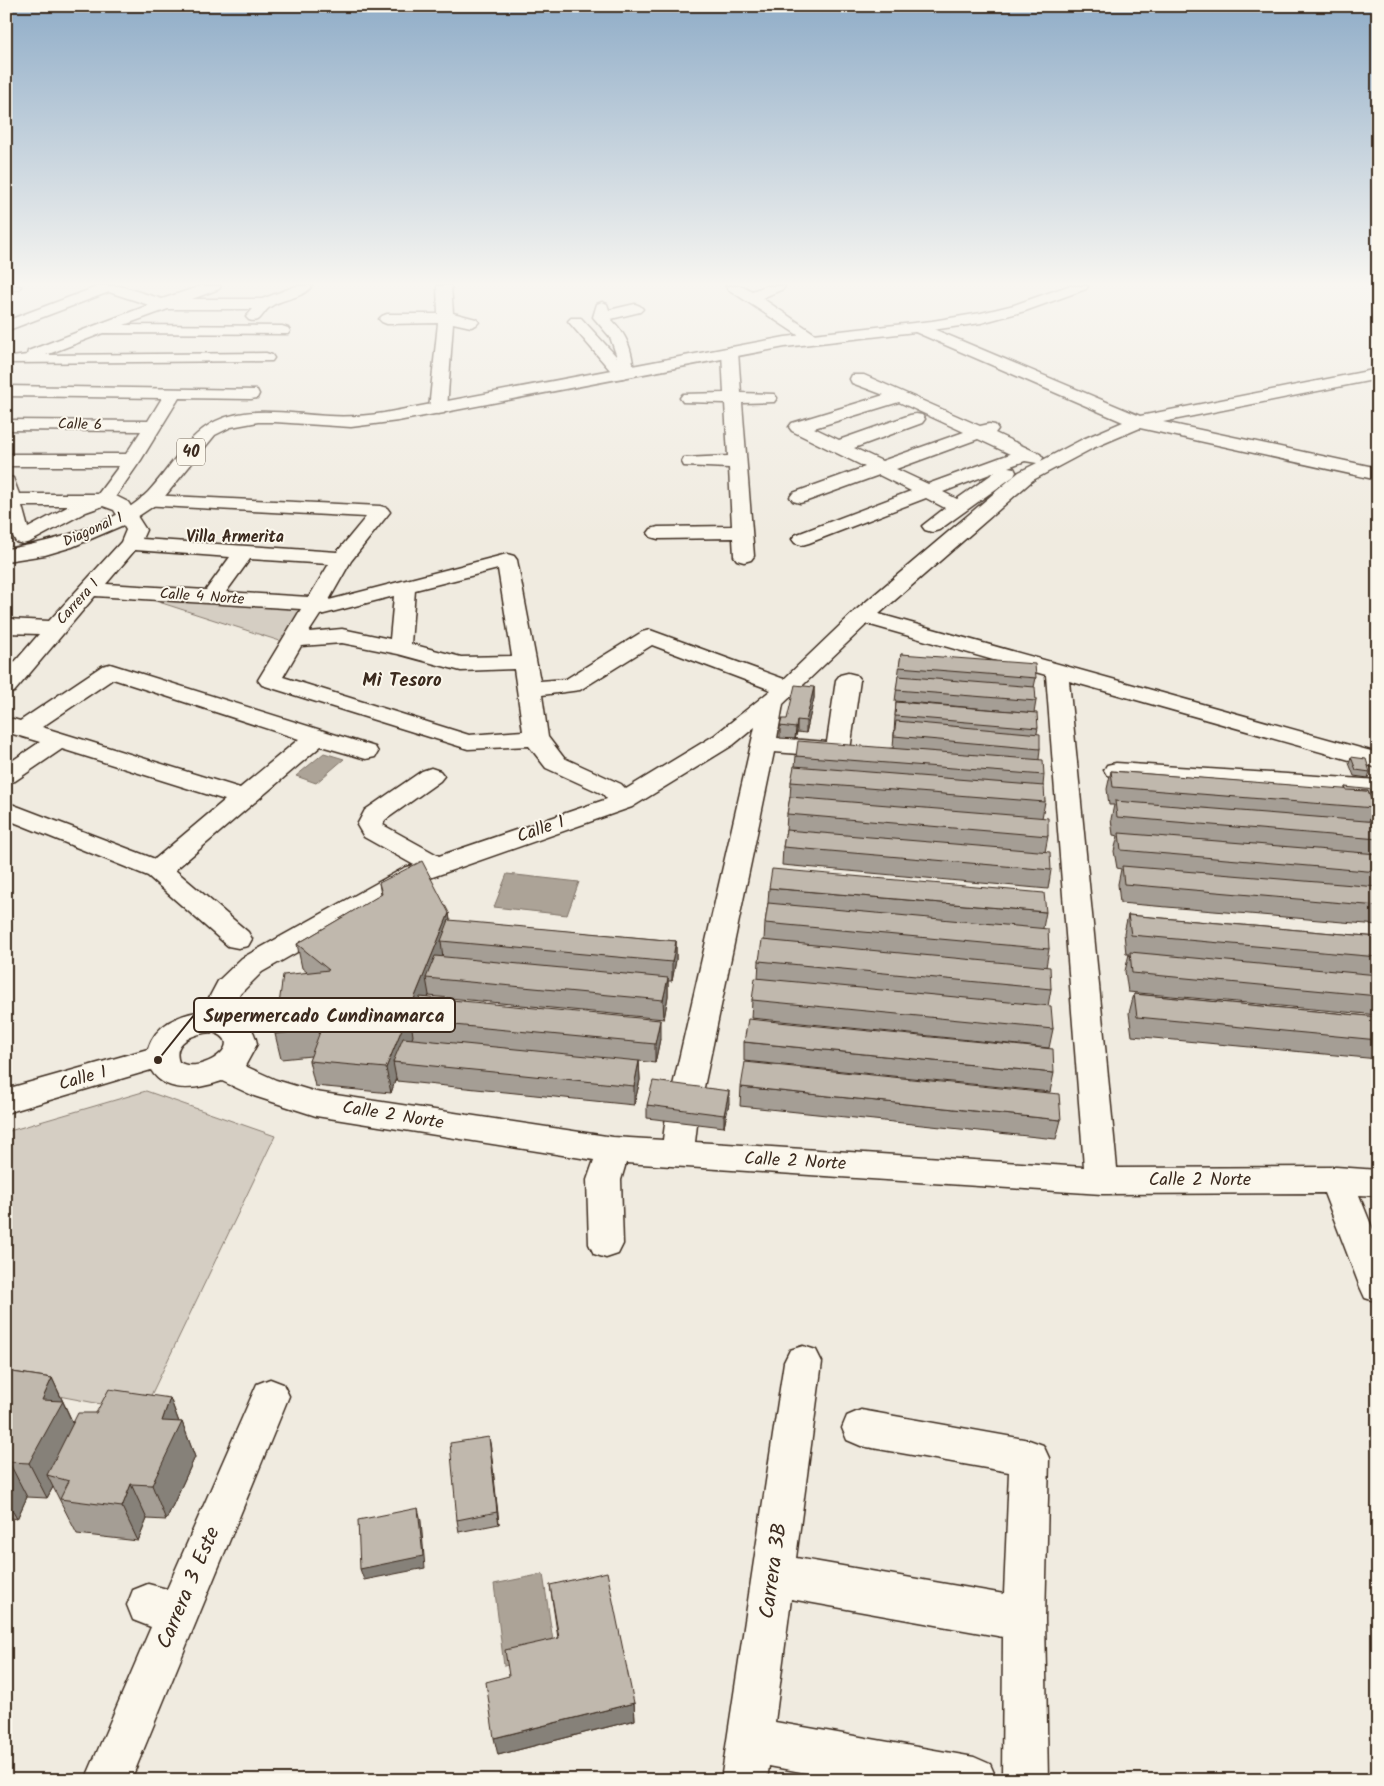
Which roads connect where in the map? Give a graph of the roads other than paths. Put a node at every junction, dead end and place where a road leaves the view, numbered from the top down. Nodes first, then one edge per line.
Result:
1 (261, 369) edge
2 (441, 369) edge
3 (622, 369) edge
4 (638, 369) edge
5 (732, 369) edge
6 (1012, 369) edge
7 (624, 372) junction
8 (1378, 374) edge
9 (858, 379) dead end
10 (6, 391) edge
11 (174, 393) junction
12 (251, 394) junction
13 (900, 396) junction
14 (689, 398) dead end
15 (734, 398) junction
16 (768, 398) dead end
17 (879, 402) junction
18 (438, 409) junction
19 (940, 415) junction
20 (238, 420) junction
21 (918, 420) junction
22 (1138, 422) junction
23 (6, 425) edge
24 (154, 426) junction
25 (984, 431) junction
26 (960, 440) junction
27 (838, 447) junction
28 (1025, 454) junction
29 (6, 460) edge
30 (132, 460) junction
31 (1004, 461) junction
32 (691, 462) dead end
33 (738, 462) junction
34 (1049, 465) junction
35 (881, 468) junction
36 (1378, 474) edge
37 (1026, 476) junction
38 (9, 491) edge
39 (925, 491) junction
40 (800, 497) dead end
41 (104, 499) junction
42 (152, 499) junction
43 (959, 507) junction
44 (127, 515) junction
45 (932, 526) dead end
46 (742, 532) junction
47 (658, 533) dead end
48 (802, 539) dead end
49 (130, 544) junction
50 (25, 545) junction
51 (244, 552) junction
52 (6, 556) edge
53 (744, 556) dead end
54 (342, 559) junction
55 (405, 586) junction
56 (90, 589) junction
57 (211, 598) junction
58 (314, 607) junction
59 (863, 616) junction
60 (6, 626) edge
61 (55, 628) junction
62 (295, 640) junction
63 (400, 648) junction
64 (524, 662) junction
65 (1057, 672) junction
66 (9, 680) edge
67 (848, 680) dead end
68 (530, 689) junction
69 (780, 694) junction
70 (15, 727) edge
71 (316, 737) junction
72 (536, 738) junction
73 (59, 740) junction
74 (764, 744) junction
75 (366, 752) dead end
76 (1378, 761) edge
77 (1116, 770) edge
78 (6, 776) edge
79 (431, 776) dead end
80 (1378, 788) edge
81 (245, 798) junction
82 (623, 802) junction
83 (6, 810) edge
84 (436, 866) junction
85 (158, 870) junction
86 (238, 939) dead end
87 (212, 1021) junction
88 (161, 1056) junction
89 (222, 1069) junction
90 (6, 1101) edge
91 (613, 1150) junction
92 (677, 1155) junction
93 (1336, 1180) junction
94 (1102, 1181) junction
95 (1378, 1183) edge
96 (606, 1244) dead end
97 (1378, 1287) edge
98 (804, 1362) dead end
99 (270, 1396) dead end
100 (861, 1428) dead end
101 (774, 1575) junction
102 (1024, 1619) junction
103 (747, 1760) edge
104 (108, 1780) edge
105 (974, 1780) edge
106 (1025, 1780) edge

1 - 12 street
2 - 18 street
3 - 7 street
4 - 7 street, 40
5 - 15 street
6 - 22 street
7 - 18 street, 40
8 - 22 street, Calle 1
9 - 13 street
10 - 11 street
11 - 12 street
11 - 24 street
12 - 20 street
13 - 17 street
13 - 19 street
14 - 15 street
15 - 16 street
15 - 33 street
17 - 21 street
17 - 27 street
18 - 20 street, 40
19 - 21 street
19 - 25 street
20 - 42 street, 40
21 - 26 street
21 - 27 street
22 - 34 street, Calle 1
22 - 36 street
23 - 24 street, Calle 6
24 - 30 street
25 - 26 street
25 - 28 street
26 - 31 street
26 - 35 street
27 - 35 street
28 - 31 street
28 - 34 street
29 - 30 street
30 - 41 street
31 - 39 street
32 - 33 street
33 - 46 street
34 - 37 street, Calle 1
35 - 39 street
35 - 40 street
37 - 43 street
37 - 59 street, Calle 1
38 - 41 street
38 - 50 street
39 - 43 street
39 - 48 street
41 - 44 street
41 - 50 street
42 - 44 street, Diagonal 1
42 - 54 street
43 - 45 street
44 - 49 street
44 - 50 street, Diagonal 1
46 - 47 street
46 - 53 street
49 - 51 street
49 - 56 street, Carrera 1
50 - 52 street, Diagonal 1
51 - 54 street
51 - 57 street
54 - 58 street
55 - 58 street, Calle 4 Norte
55 - 63 street
55 - 64 street, Calle 4 Norte
56 - 57 street, Calle 4 Norte
56 - 61 street, Carrera 1
57 - 58 street, Calle 4 Norte
58 - 62 street
59 - 65 street
59 - 69 street, Calle 1
60 - 61 street
61 - 66 street, Carrera 1
62 - 63 street
62 - 72 street
63 - 64 street
64 - 68 street
65 - 76 street
65 - 94 street
67 - 74 street
68 - 69 street
68 - 72 street
69 - 74 street
69 - 82 street, Calle 1
70 - 71 street
70 - 73 street
71 - 75 street
71 - 81 street
72 - 82 street
73 - 78 street
73 - 81 street
74 - 92 street
77 - 80 street
79 - 84 street
81 - 85 street
82 - 84 street, Calle 1
83 - 85 street
84 - 87 street, Calle 1
85 - 86 street
87 - 88 street
87 - 89 street
88 - 89 street
88 - 90 street, Calle 1
89 - 91 street, Calle 2 Norte
91 - 92 street, Calle 2 Norte
91 - 96 street
92 - 94 street, Calle 2 Norte
93 - 94 street, Calle 2 Norte
93 - 95 street, Calle 2 Norte
93 - 97 street
98 - 101 street, Carrera 3B
99 - 104 street, Carrera 3 Este
100 - 102 street
101 - 102 street
101 - 103 street, Carrera 3B
102 - 106 street
103 - 105 street

